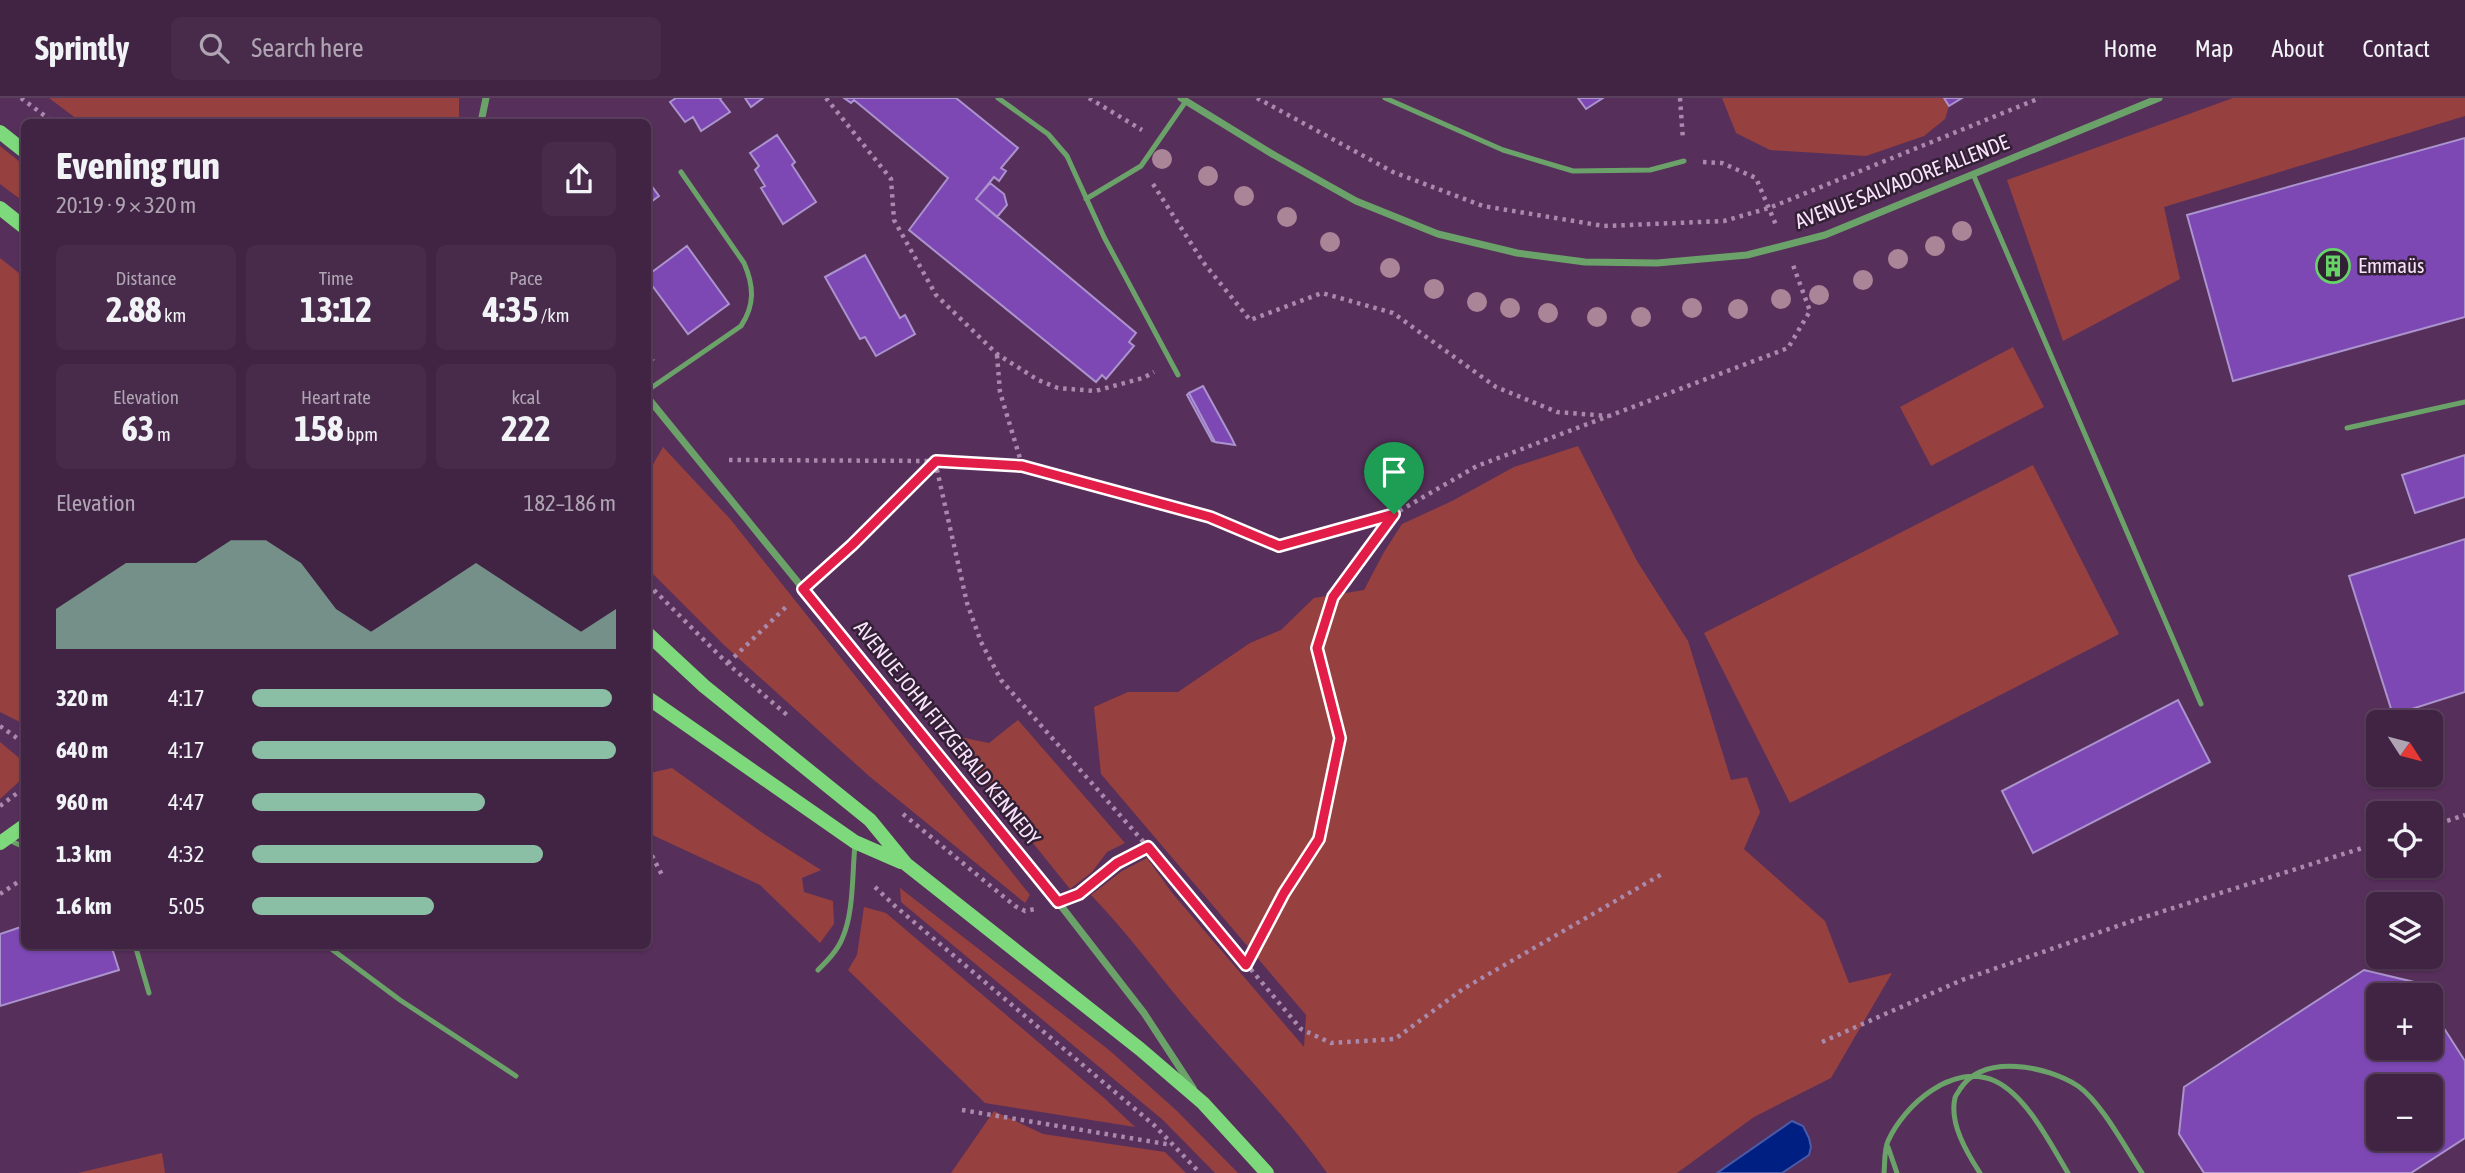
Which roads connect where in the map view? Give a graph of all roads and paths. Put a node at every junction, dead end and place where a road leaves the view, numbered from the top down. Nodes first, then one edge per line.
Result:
1 (21, 98) edge
2 (485, 98) edge
3 (825, 98) edge
4 (998, 98) edge
5 (1089, 98) edge
6 (1385, 98) edge
7 (1680, 98) edge
8 (2160, 98) edge
9 (1184, 99) edge
10 (49, 119) edge
11 (482, 119) edge
12 (0, 132) edge
13 (1160, 140) junction
14 (21, 149) edge
15 (1684, 161) junction
16 (1141, 166) junction
17 (681, 172) dead end
18 (1973, 174) junction
19 (1086, 198) junction
20 (0, 208) edge
21 (21, 225) edge
22 (1786, 246) junction
23 (997, 354) junction
24 (1172, 363) junction
25 (1178, 375) dead end
26 (651, 388) edge
27 (651, 402) edge
28 (2465, 402) edge
29 (1609, 416) junction
30 (2347, 428) dead end
31 (697, 459) junction
32 (936, 461) junction
33 (1022, 466) junction
34 (1394, 514) junction
35 (651, 588) edge
36 (803, 589) junction
37 (654, 591) junction
38 (651, 596) edge
39 (651, 637) edge
40 (727, 664) junction
41 (651, 700) edge
42 (2202, 704) dead end
43 (790, 718) dead end
44 (0, 726) edge
45 (21, 741) edge
46 (21, 790) edge
47 (0, 806) edge
48 (895, 807) dead end
49 (2465, 815) edge
50 (2443, 822) edge
51 (21, 828) edge
52 (3, 841) edge
53 (855, 842) junction
54 (21, 846) edge
55 (1148, 847) junction
56 (2366, 847) edge
57 (651, 854) edge
58 (906, 864) junction
59 (852, 869) junction
60 (1662, 874) dead end
61 (662, 875) dead end
62 (21, 880) edge
63 (0, 894) edge
64 (1058, 902) junction
65 (136, 949) edge
66 (331, 949) edge
67 (1246, 965) junction
68 (818, 970) dead end
69 (149, 993) dead end
70 (1822, 1042) dead end
71 (516, 1076) dead end
72 (1968, 1077) junction
73 (1203, 1103) junction
74 (962, 1110) dead end
75 (1887, 1144) junction
76 (1172, 1146) junction
77 (1200, 1173) edge
78 (1268, 1173) edge
79 (1884, 1173) edge
80 (1897, 1173) edge
81 (1980, 1173) edge
82 (2068, 1173) edge
83 (2142, 1173) edge

1 - 10 path
2 - 11 street
3 - 23 path
4 - 19 lane
5 - 13 path
6 - 15 lane
7 - 15 path
8 - 18 street, AVENUE SALVADORE ALLENDE
9 - 13 lane
9 - 22 street, AVENUE SALVADORE ALLENDE
12 - 14 main road
13 - 16 lane
15 - 22 path
16 - 19 lane
16 - 29 path
17 - 26 lane
18 - 22 street, AVENUE SALVADORE ALLENDE
18 - 42 lane
19 - 24 lane
20 - 21 main road
22 - 29 path
23 - 24 path
23 - 33 path
24 - 25 lane
27 - 31 street, AVENUE JOHN FITZGERALD KENNEDY
28 - 30 lane
29 - 34 path
31 - 32 path
31 - 36 street, AVENUE JOHN FITZGERALD KENNEDY
32 - 33 path
32 - 36 path
32 - 55 path
33 - 34 path
34 - 67 path
35 - 37 path
36 - 40 path
36 - 64 street, AVENUE JOHN FITZGERALD KENNEDY
37 - 38 path
37 - 40 path
39 - 58 main road, AVENUE JOHN FITZGERALD KENNEDY
40 - 43 path
41 - 53 main road, AVENUE JOHN FITZGERALD KENNEDY
44 - 45 path
46 - 47 path
48 - 64 path
49 - 50 path
51 - 52 main road
52 - 54 lane
53 - 58 main road, AVENUE JOHN FITZGERALD KENNEDY
53 - 59 lane
55 - 64 path
55 - 67 path
56 - 70 path
57 - 61 path
58 - 73 main road, AVENUE JOHN FITZGERALD KENNEDY
59 - 68 lane
59 - 76 path
60 - 67 path
62 - 63 path
64 - 73 street, AVENUE JOHN FITZGERALD KENNEDY
65 - 69 lane
66 - 71 lane
72 - 75 lane
72 - 81 lane
72 - 82 lane
72 - 83 lane
73 - 78 main road, AVENUE JOHN FITZGERALD KENNEDY
74 - 76 path
75 - 79 lane
75 - 80 lane
76 - 77 path

